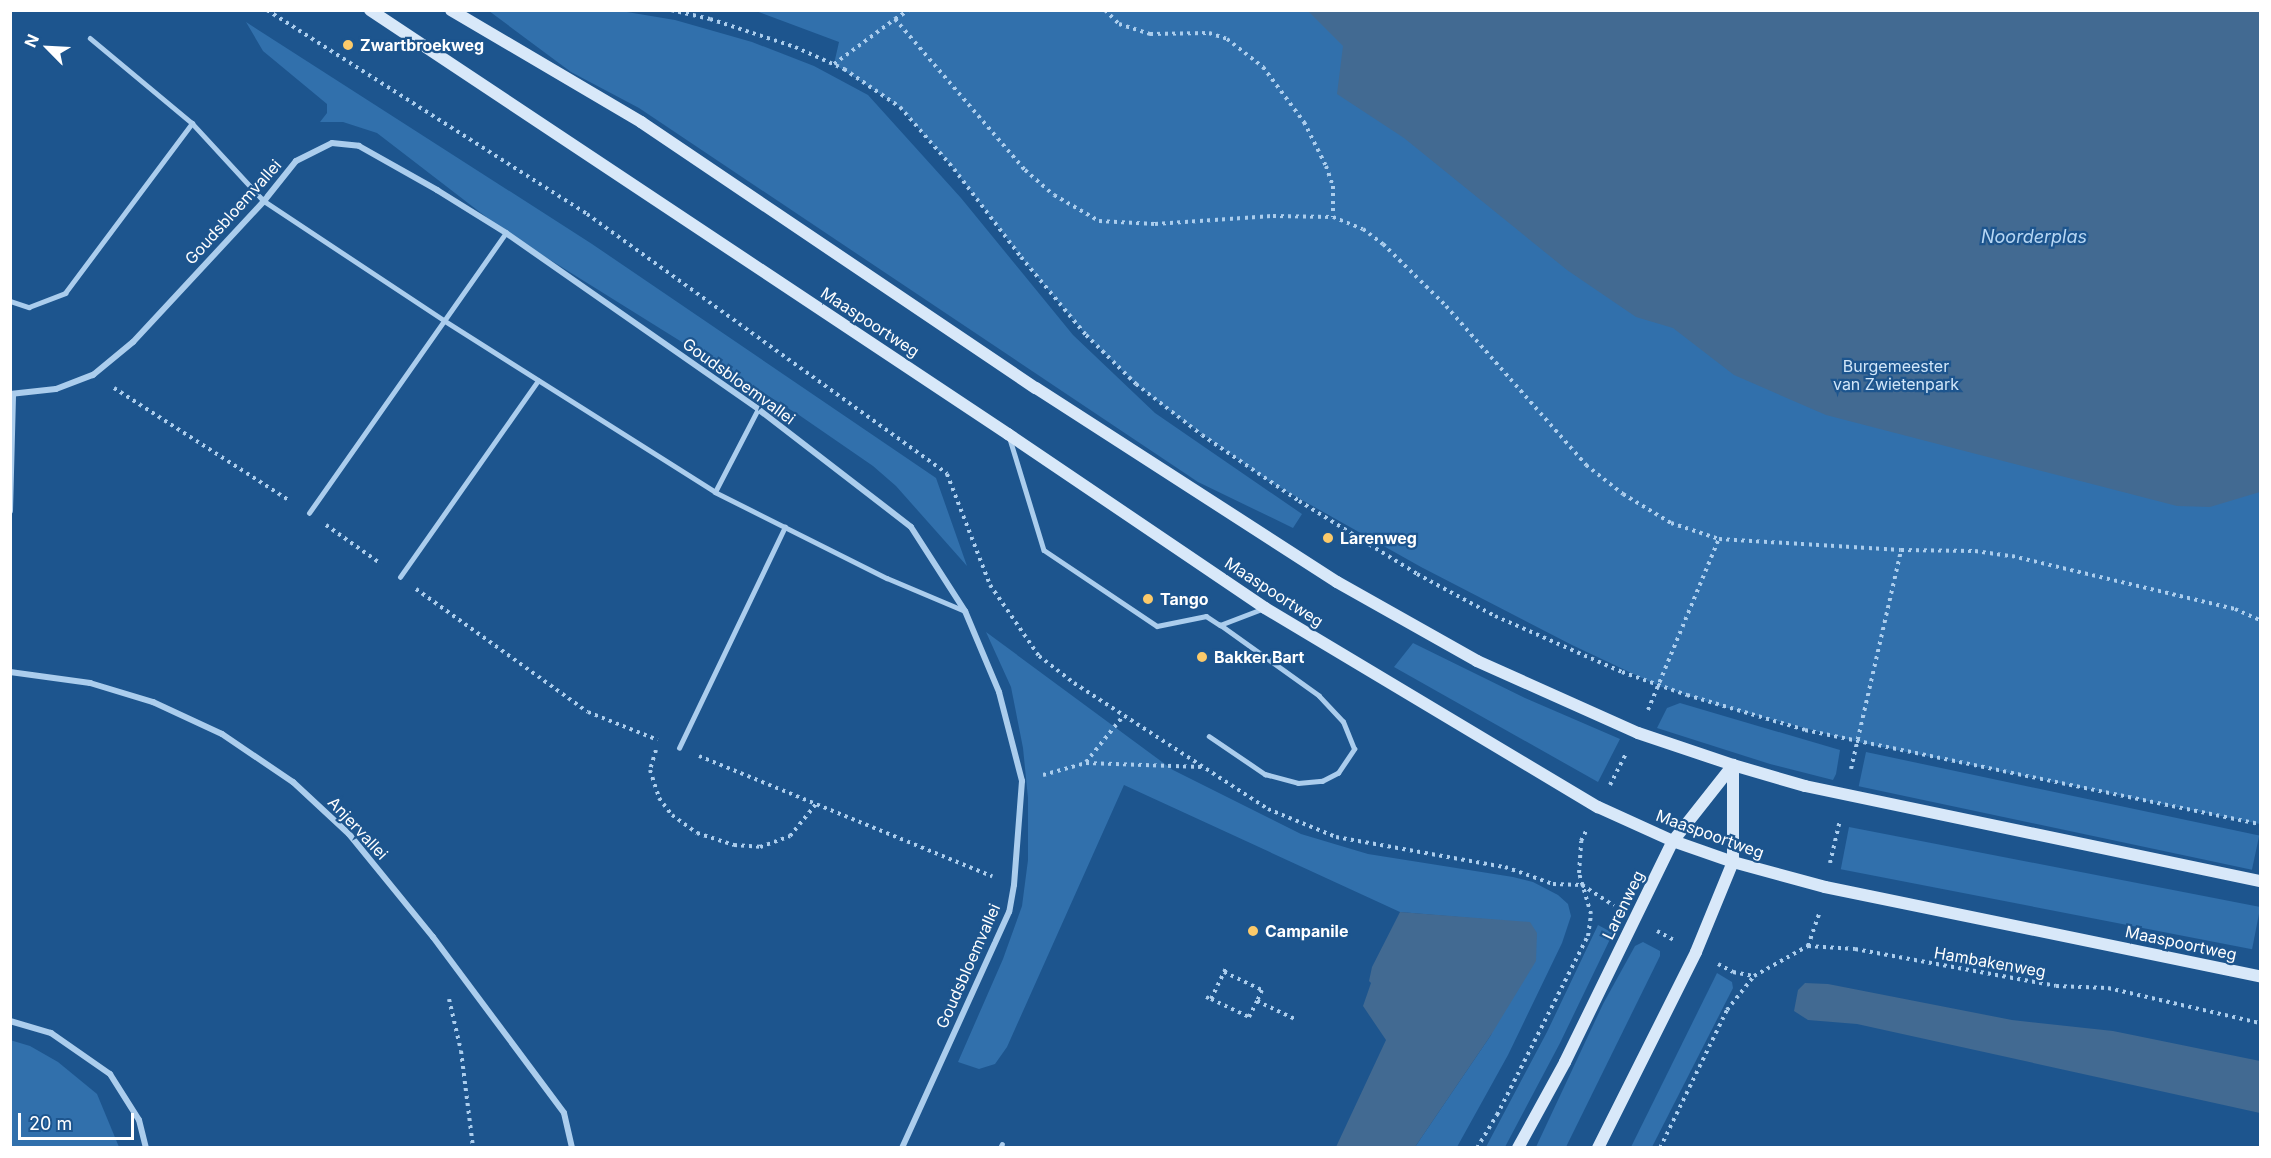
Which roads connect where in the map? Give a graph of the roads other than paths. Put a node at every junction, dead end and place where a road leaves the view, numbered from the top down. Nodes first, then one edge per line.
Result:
1 (370, 10) edge
2 (451, 10) edge
3 (90, 38) dead end
4 (192, 123) junction
5 (264, 201) junction
6 (507, 233) junction
7 (10, 301) edge
8 (446, 321) junction
9 (538, 381) junction
10 (12, 394) edge
11 (758, 409) junction
12 (1008, 434) junction
13 (715, 492) junction
14 (10, 511) edge
15 (309, 513) road end
16 (785, 527) junction
17 (399, 577) road end
18 (1265, 608) junction
19 (965, 611) junction
20 (1220, 625) junction
21 (10, 672) edge
22 (1209, 736) dead end
23 (679, 748) road end
24 (1732, 765) junction
25 (1673, 841) junction
26 (1733, 862) junction
27 (2260, 881) edge
28 (2260, 976) edge
29 (10, 1021) edge
30 (146, 1148) edge
31 (572, 1148) edge
32 (902, 1148) edge
33 (1518, 1148) edge
34 (1598, 1148) edge

1 - 12 main road, Maaspoortweg
2 - 24 main road
3 - 4 lane
4 - 5 lane
4 - 7 lane
5 - 6 street, Goudsbloemvallei
5 - 8 lane
5 - 10 street, Goudsbloemvallei
6 - 8 lane
6 - 11 street, Goudsbloemvallei
8 - 9 lane
8 - 15 lane
9 - 13 lane
9 - 17 lane
10 - 14 street
11 - 13 lane
11 - 19 street, Goudsbloemvallei
12 - 18 main road, Maaspoortweg
12 - 20 lane
13 - 16 lane
16 - 19 lane
16 - 23 lane
18 - 20 lane
18 - 25 main road, Maaspoortweg
19 - 32 street, Goudsbloemvallei
20 - 22 lane
21 - 31 street, Anjervallei
24 - 25 main road, Larenweg
24 - 26 main road
24 - 27 main road
25 - 26 main road, Maaspoortweg
25 - 33 main road, Larenweg
26 - 28 main road, Maaspoortweg
26 - 34 main road
29 - 30 street

